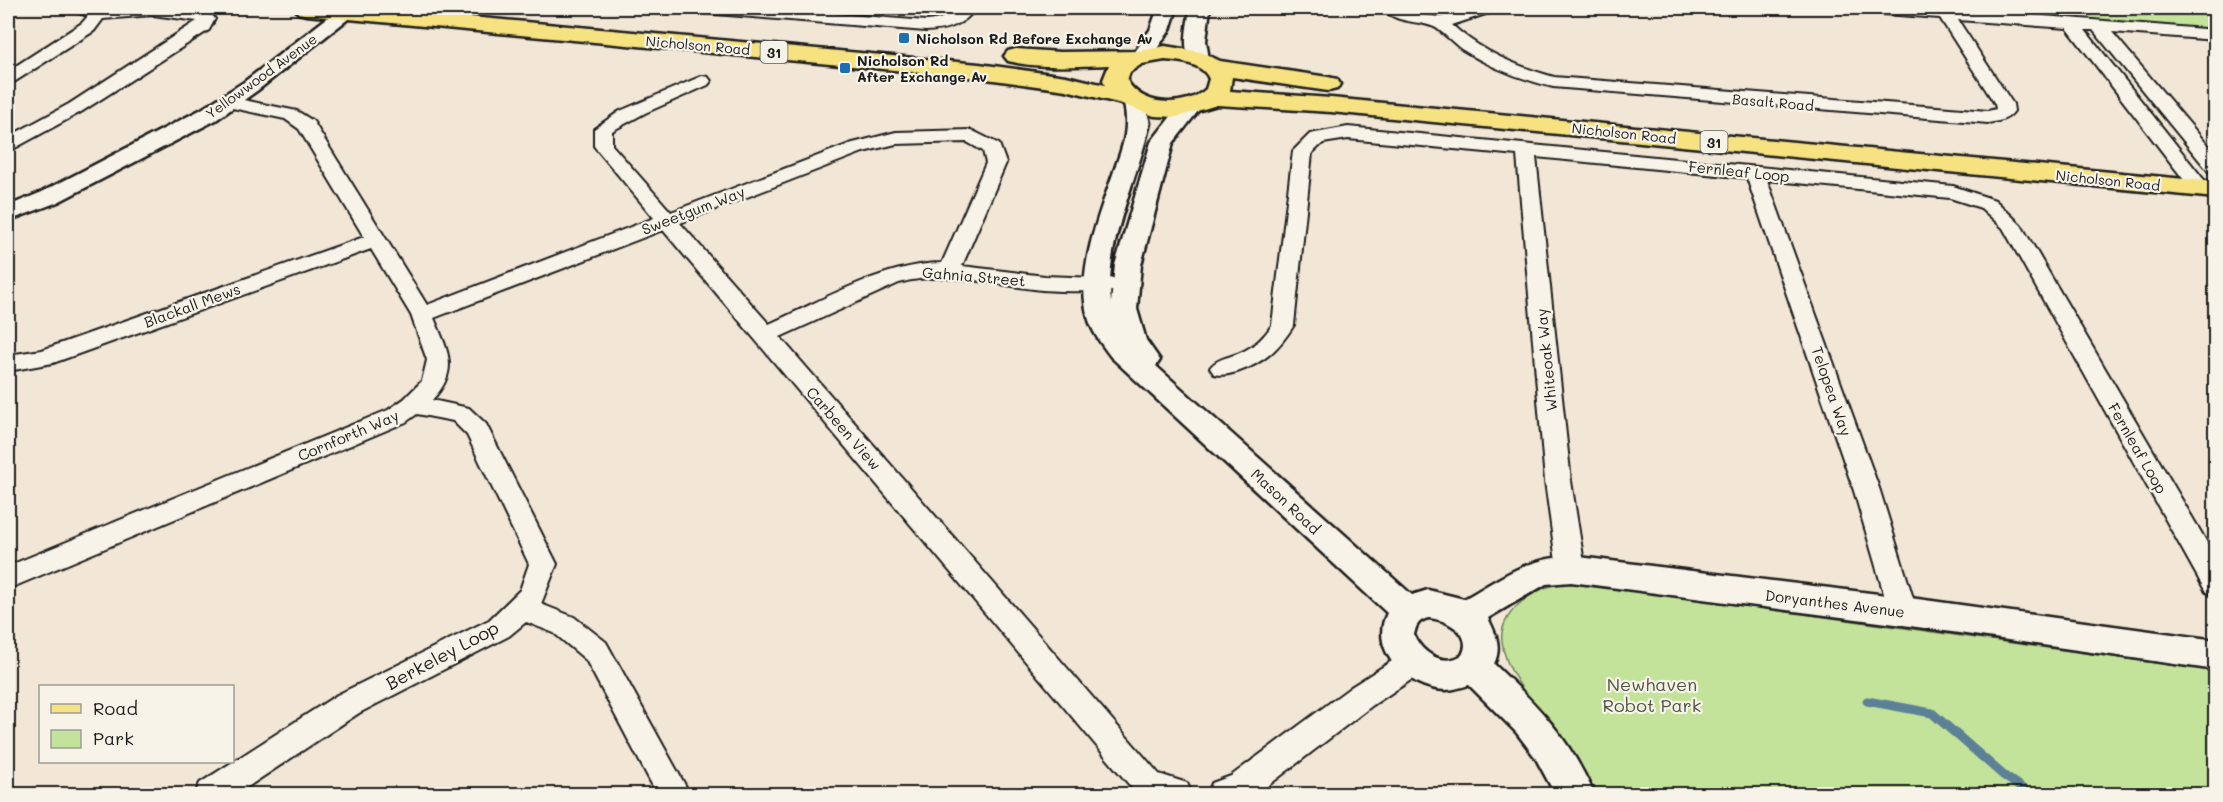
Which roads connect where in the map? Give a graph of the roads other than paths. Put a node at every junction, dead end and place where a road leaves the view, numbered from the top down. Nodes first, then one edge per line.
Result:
1 (79, 8) edge
2 (306, 8) edge
3 (500, 8) edge
4 (703, 8) edge
5 (968, 8) edge
6 (1167, 8) edge
7 (1200, 8) edge
8 (1391, 8) edge
9 (1490, 8) edge
10 (1870, 8) edge
11 (1890, 8) edge
12 (340, 9) edge
13 (1945, 13) junction
14 (98, 15) junction
15 (1440, 23) junction
16 (2071, 23) junction
17 (2097, 25) junction
18 (2216, 35) edge
19 (1140, 57) junction
20 (1206, 63) junction
21 (8, 78) edge
22 (702, 81) dead end
23 (1130, 100) junction
24 (229, 102) junction
25 (1201, 102) junction
26 (8, 144) edge
27 (1526, 150) junction
28 (132, 153) junction
29 (2183, 166) junction
30 (1755, 172) junction
31 (2212, 179) edge
32 (8, 214) edge
33 (666, 220) junction
34 (375, 240) junction
35 (949, 271) junction
36 (1096, 284) junction
37 (1125, 285) junction
38 (422, 315) junction
39 (765, 335) junction
40 (8, 363) edge
41 (1222, 368) dead end
42 (1167, 390) junction
43 (413, 405) junction
44 (1571, 569) junction
45 (8, 578) edge
46 (2216, 584) edge
47 (522, 608) junction
48 (1407, 611) junction
49 (1903, 611) junction
50 (1464, 615) junction
51 (2216, 655) edge
52 (1413, 663) junction
53 (1473, 666) junction
54 (211, 795) edge
55 (674, 795) edge
56 (1176, 795) edge
57 (1223, 795) edge
58 (1575, 795) edge

1 - 14 street
2 - 12 main road, Nicholson Road / 31
3 - 19 main road, Nicholson Road / 31
4 - 5 street
6 - 19 street
7 - 20 street
8 - 15 street
9 - 15 street
10 - 11 street
11 - 13 street
12 - 23 main road, Nicholson Road / 31
12 - 24 street, Yellowwood Avenue
12 - 28 street, Yellowwood Avenue
13 - 15 street, Basalt Road
13 - 16 street
14 - 21 street
14 - 26 street
16 - 17 street
16 - 29 street
17 - 18 street
17 - 31 street
19 - 20 main road, Nicholson Road / 31
19 - 23 main road
20 - 25 main road
20 - 29 main road, Nicholson Road / 31
22 - 33 street, Carbeen View
23 - 25 main road, Nicholson Road / 31
23 - 36 street, Mason Road
24 - 28 street, Yellowwood Avenue
24 - 34 street, Cornforth Way
25 - 31 main road, Nicholson Road / 31
25 - 37 street, Mason Road
27 - 30 street, Fernleaf Loop
27 - 41 street, Fernleaf Loop
27 - 44 street, Whiteoak Way
28 - 32 street, Yellowwood Avenue
29 - 31 main road, Nicholson Road / 31
30 - 46 street, Fernleaf Loop
30 - 49 street, Telopea Way
33 - 35 street, Sweetgum Way
33 - 38 street, Sweetgum Way
33 - 39 street, Carbeen View
34 - 38 street, Cornforth Way
34 - 40 street, Blackall Mews
35 - 36 street, Gahnia Street
35 - 39 street, Gahnia Street
36 - 37 street, Gahnia Street
36 - 42 street, Mason Road
37 - 42 street, Mason Road
38 - 43 street, Cornforth Way
39 - 56 street, Carbeen View
42 - 48 street, Mason Road
43 - 45 street, Cornforth Way
43 - 47 street
44 - 49 street, Doryanthes Avenue
44 - 50 street, Doryanthes Avenue
47 - 54 street, Berkeley Loop
47 - 55 street
48 - 50 street
48 - 52 street
49 - 51 street, Doryanthes Avenue
50 - 53 street
52 - 53 street
52 - 57 street
53 - 58 street

